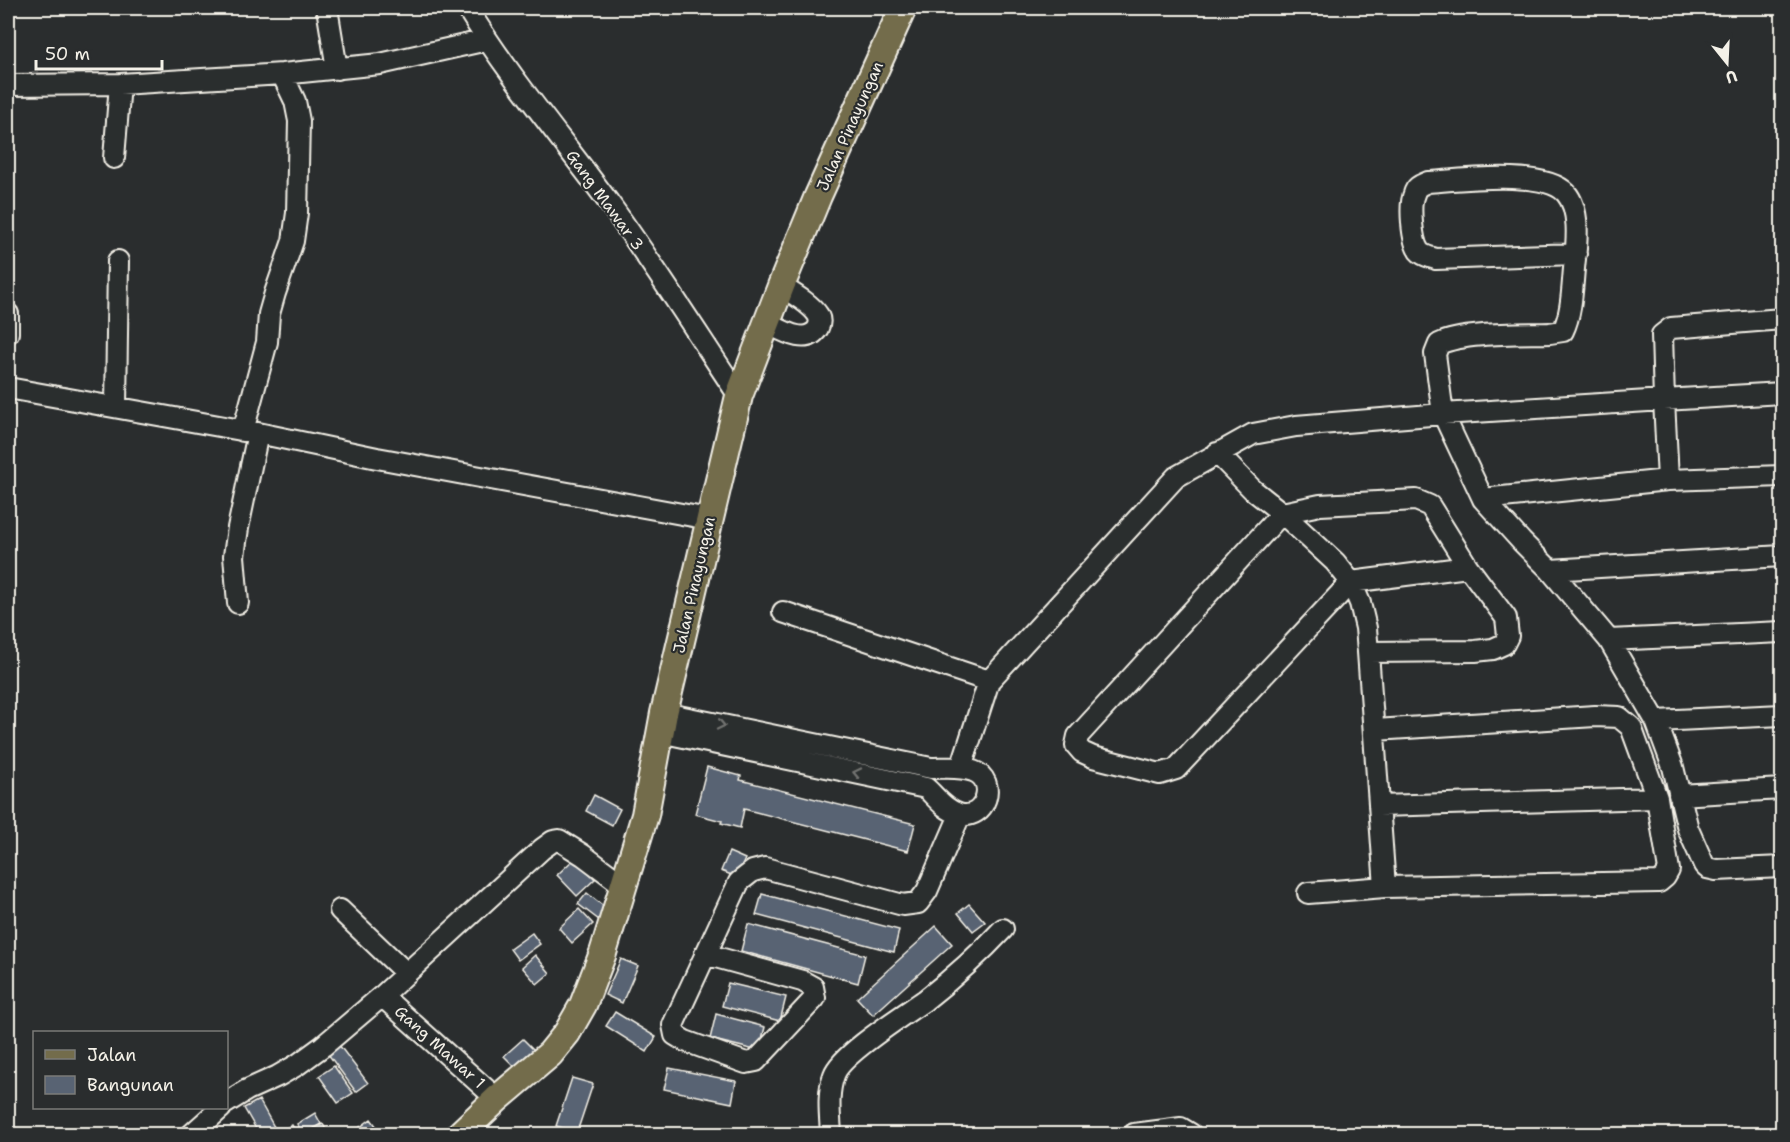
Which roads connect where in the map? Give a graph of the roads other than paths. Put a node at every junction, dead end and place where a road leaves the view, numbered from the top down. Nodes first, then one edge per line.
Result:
1 (327, 8) edge
2 (467, 8) edge
3 (903, 8) edge
4 (487, 40) junction
5 (337, 69) junction
6 (282, 74) junction
7 (120, 84) junction
8 (8, 85) edge
9 (114, 158) dead end
10 (1576, 254) junction
11 (118, 261) dead end
12 (781, 286) junction
13 (8, 314) edge
14 (1782, 319) edge
15 (767, 323) junction
16 (8, 333) edge
17 (8, 388) edge
18 (1782, 393) edge
19 (739, 396) junction
20 (1664, 400) junction
21 (116, 407) junction
22 (1443, 414) junction
23 (250, 432) junction
24 (1217, 453) junction
25 (1782, 476) edge
26 (1668, 480) junction
27 (1483, 499) junction
28 (1282, 513) junction
29 (709, 519) junction
30 (1782, 556) edge
31 (1468, 567) junction
32 (1550, 570) junction
33 (1351, 582) junction
34 (238, 603) dead end
35 (783, 612) dead end
36 (1782, 632) edge
37 (1609, 640) junction
38 (1368, 652) junction
39 (989, 681) junction
40 (1782, 715) edge
41 (1656, 721) junction
42 (662, 722) junction
43 (1375, 730) junction
44 (919, 765) junction
45 (961, 768) junction
46 (914, 785) junction
47 (1782, 789) edge
48 (1679, 795) junction
49 (1656, 798) junction
50 (1379, 806) junction
51 (960, 815) junction
52 (1782, 867) edge
53 (623, 885) junction
54 (1385, 887) junction
55 (1308, 893) dead end
56 (340, 910) dead end
57 (1003, 930) dead end
58 (705, 954) junction
59 (406, 973) junction
60 (382, 996) junction
61 (497, 1099) junction
62 (228, 1102) edge
63 (219, 1109) edge
64 (192, 1134) edge
65 (460, 1134) edge
66 (831, 1134) edge
67 (1134, 1134) edge
68 (1191, 1134) edge

1 - 5 street
2 - 4 street, Gang Mawar 3
3 - 12 main road, Jalan Pinayungan
4 - 5 street
4 - 19 street, Gang Mawar 3
5 - 6 street
6 - 7 street
6 - 23 street
7 - 8 street
7 - 9 street
10 - 10 street
10 - 22 street
11 - 21 street
12 - 15 main road, Jalan Pinayungan
12 - 15 street
13 - 16 street
14 - 20 street
15 - 19 main road, Jalan Pinayungan
17 - 21 street
18 - 20 street
19 - 29 main road, Jalan Pinayungan
20 - 22 street
20 - 26 street
21 - 23 street
22 - 24 street
22 - 27 street
23 - 29 street
23 - 34 street
24 - 28 street
24 - 39 street
25 - 26 street
26 - 27 street
27 - 32 street
28 - 31 street
28 - 33 street
28 - 33 street
29 - 42 main road, Jalan Pinayungan
30 - 32 street
31 - 33 street
31 - 38 street
32 - 37 street
33 - 38 street
35 - 39 street
36 - 37 street
37 - 41 street
38 - 43 street
39 - 45 street
40 - 41 street
41 - 48 street
42 -> 44 street
46 -> 42 street
42 - 53 main road, Jalan Pinayungan
43 - 49 street
43 - 50 street
44 - 45 street
44 - 46 street
45 - 51 street
46 - 51 street
47 - 48 street
48 - 52 street
49 - 50 street
49 - 54 street
50 - 54 street
51 - 58 street
53 - 59 street
53 - 61 main road, Jalan Pinayungan
54 - 55 street
56 - 59 street
57 - 66 street
58 - 58 street
59 - 60 street
60 - 61 street, Gang Mawar 1
60 - 62 street
61 - 65 main road, Jalan Pinayungan
63 - 64 street
67 - 68 street

